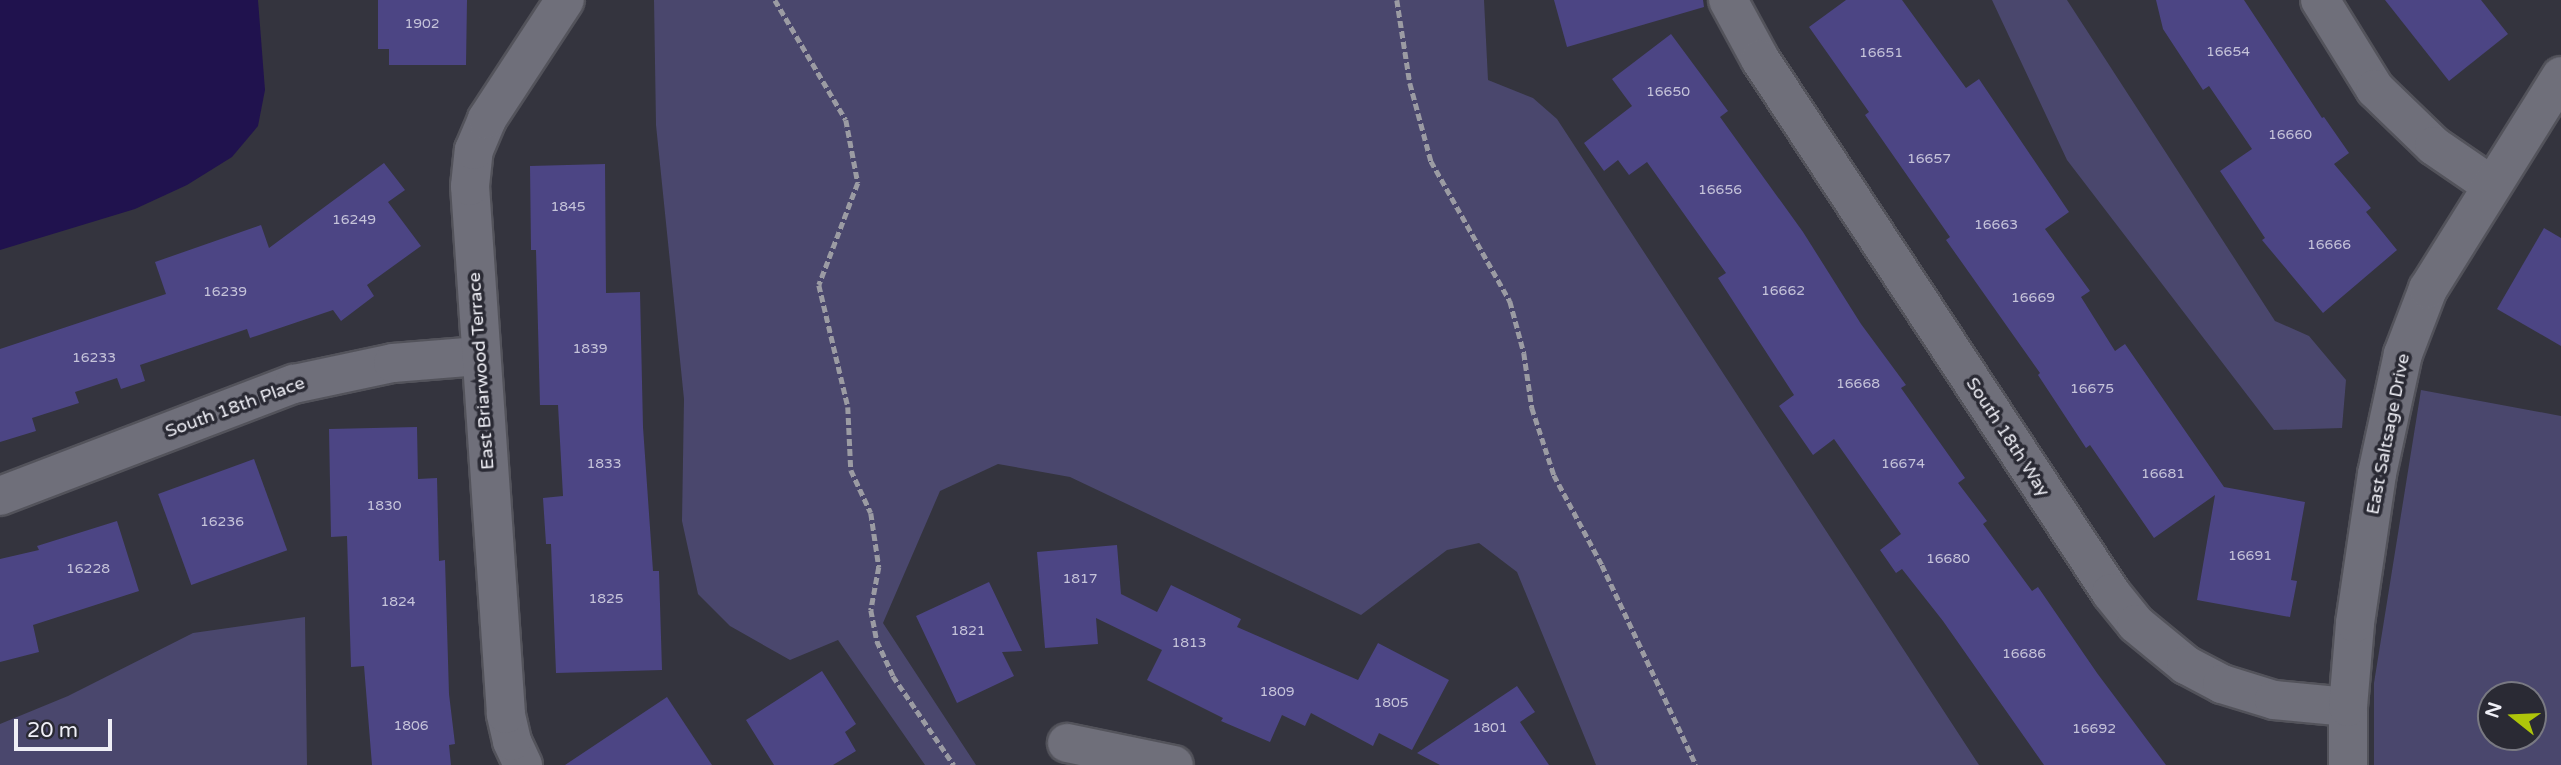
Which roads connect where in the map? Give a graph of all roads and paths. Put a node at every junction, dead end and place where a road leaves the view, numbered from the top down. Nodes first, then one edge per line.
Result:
1 (565, 0) edge
2 (775, 0) edge
3 (1397, 0) edge
4 (1728, 0) edge
5 (2320, 0) edge
6 (2561, 76) edge
7 (2491, 185) junction
8 (480, 356) junction
9 (0, 496) edge
10 (2348, 707) junction
11 (1067, 743) dead end
12 (523, 765) edge
13 (954, 765) edge
14 (1174, 765) edge
15 (1696, 765) edge
16 (2348, 765) edge

1 - 8 street, East Briarwood Terrace
2 - 13 path
3 - 15 path
4 - 10 street, South 18th Way
5 - 7 street
6 - 7 street, East Saltsage Drive
7 - 10 street, East Saltsage Drive
8 - 9 street, South 18th Place
8 - 12 street, East Briarwood Terrace
10 - 16 street
11 - 14 street

